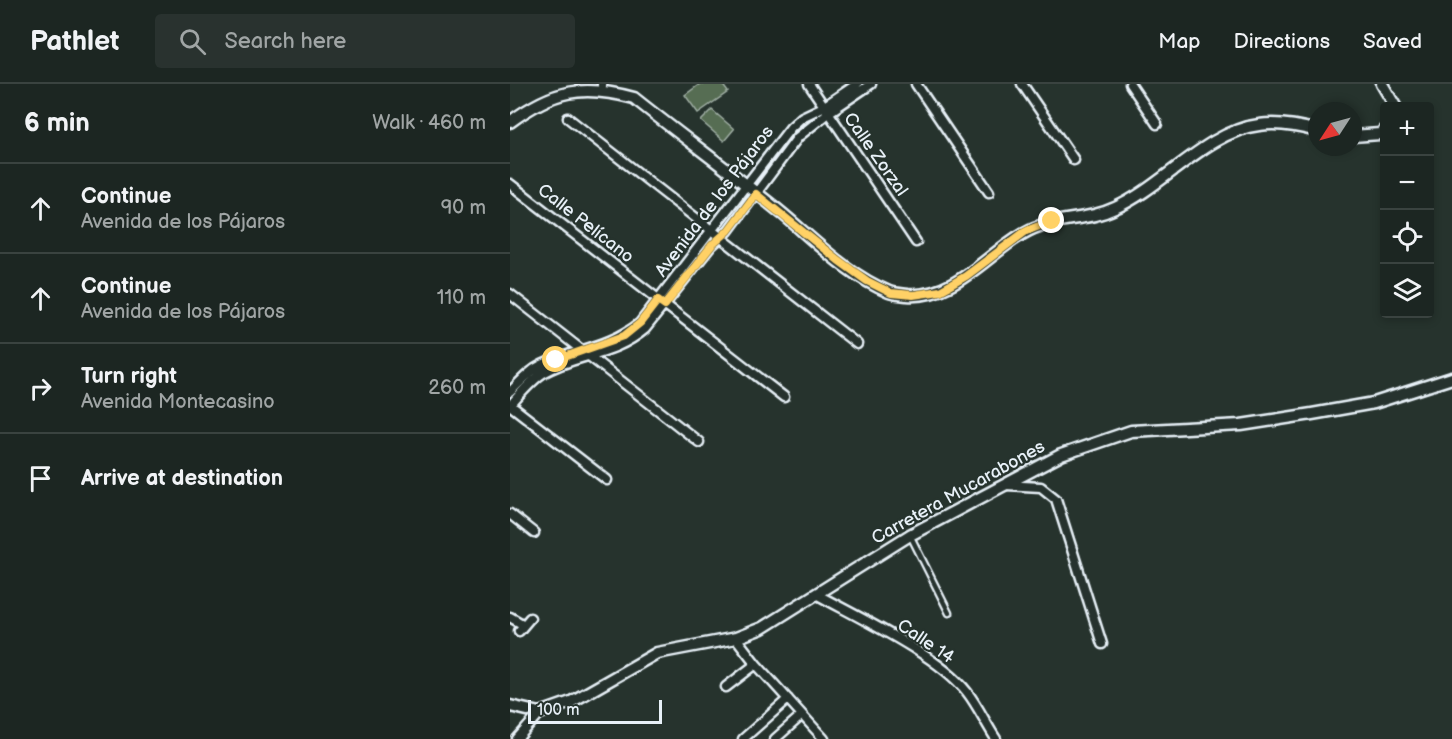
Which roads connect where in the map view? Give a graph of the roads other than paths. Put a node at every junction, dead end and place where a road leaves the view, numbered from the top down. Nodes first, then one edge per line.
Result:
1 (585, 84) edge
2 (809, 84) edge
3 (857, 84) edge
4 (871, 84) edge
5 (916, 84) edge
6 (1022, 84) edge
7 (1130, 84) edge
8 (1382, 84) edge
9 (602, 85) edge
10 (1393, 102) edge
11 (825, 110) junction
12 (568, 118) dead end
13 (510, 122) edge
14 (1157, 124) dead end
15 (1308, 130) edge
16 (1380, 134) edge
17 (1362, 135) edge
18 (1074, 160) dead end
19 (510, 184) edge
20 (746, 186) junction
21 (989, 192) dead end
22 (756, 194) junction
23 (712, 231) junction
24 (721, 238) junction
25 (916, 242) dead end
26 (510, 294) edge
27 (662, 303) junction
28 (857, 344) dead end
29 (587, 354) junction
30 (1452, 378) edge
31 (510, 392) edge
32 (784, 397) dead end
33 (510, 405) edge
34 (699, 442) dead end
35 (607, 480) dead end
36 (1001, 485) junction
37 (510, 514) edge
38 (534, 533) dead end
39 (910, 535) junction
40 (816, 594) junction
41 (949, 613) dead end
42 (510, 617) edge
43 (525, 624) dead end
44 (736, 638) junction
45 (1102, 644) dead end
46 (756, 664) junction
47 (726, 687) dead end
48 (788, 699) junction
49 (510, 706) edge
50 (540, 713) junction
51 (802, 715) junction
52 (516, 739) edge
53 (743, 739) edge
54 (775, 739) edge
55 (824, 739) edge
56 (996, 739) edge

1 - 9 street
1 - 13 street
2 - 11 street, Calle Zorzal
3 - 11 street, Avenida de los Pájaros
4 - 11 street, Avenida de los Pájaros
5 - 21 street
6 - 18 street
7 - 14 street
8 - 10 street
9 - 20 street
11 - 20 street, Avenida de los Pájaros
11 - 22 street, Avenida de los Pájaros
11 - 25 street, Calle Zorzal
12 - 23 street
15 - 22 street
16 - 17 street
19 - 27 street, Calle Pelícano
20 - 22 street
20 - 23 street, Avenida de los Pájaros
22 - 24 street, Avenida de los Pájaros
23 - 24 street
23 - 27 street, Avenida de los Pájaros
24 - 27 street, Avenida de los Pájaros
24 - 28 street
26 - 29 street
27 - 29 street, Avenida de los Pájaros
27 - 32 street, Calle Pelícano
29 - 31 street, Avenida de los Pájaros
29 - 33 street, Avenida de los Pájaros
29 - 34 street
30 - 36 street, Carretera Mucarabones
33 - 35 street
36 - 39 street, Carretera Mucarabones
36 - 45 street
37 - 38 street
39 - 40 street, Carretera Mucarabones
39 - 41 lane
40 - 44 street, Carretera Mucarabones
40 - 56 street, Calle 14
42 - 43 street
44 - 46 street
44 - 50 street, Carretera Mucarabones
46 - 47 street
46 - 48 street
48 - 51 street
48 - 53 street
49 - 50 street
50 - 52 street
51 - 54 street
51 - 55 street

